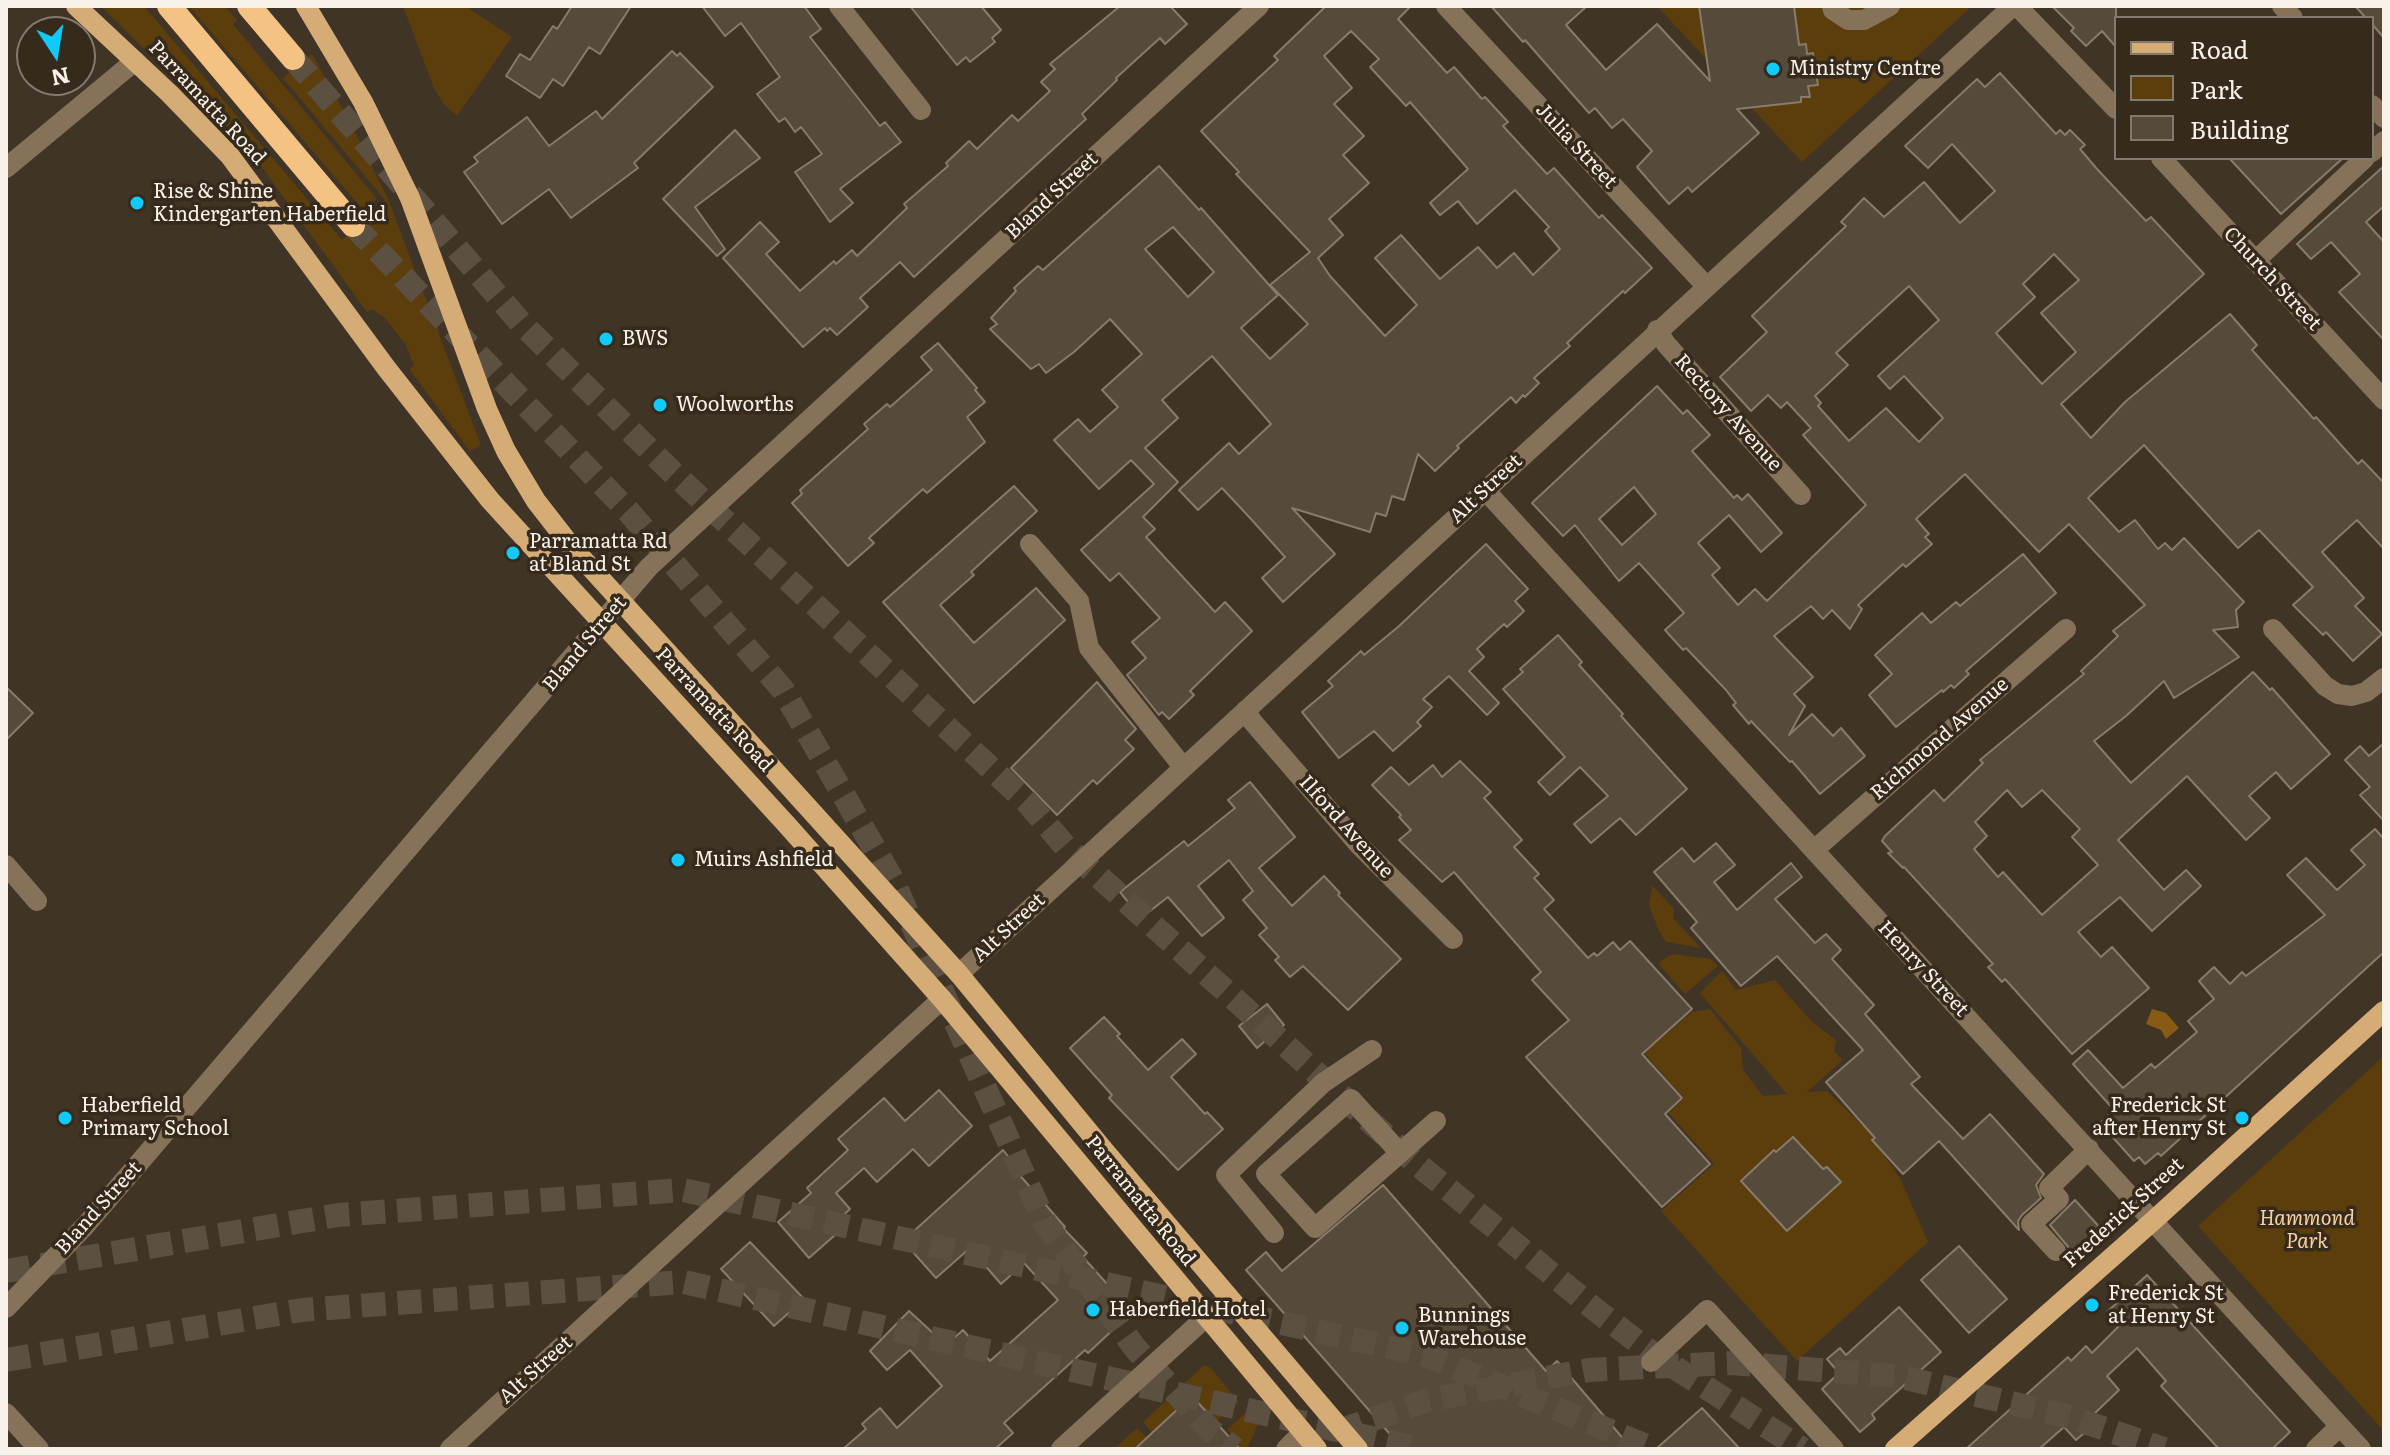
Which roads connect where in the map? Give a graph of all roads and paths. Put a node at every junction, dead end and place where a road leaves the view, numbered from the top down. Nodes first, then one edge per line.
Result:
1 (76, 6) edge
2 (169, 6) edge
3 (249, 6) edge
4 (306, 6) edge
5 (839, 6) edge
6 (1259, 6) edge
7 (1446, 6) edge
8 (1832, 6) edge
9 (1890, 6) edge
10 (2015, 6) edge
11 (293, 58) tunnel mouth
12 (135, 61) junction
13 (2114, 107) edge
14 (921, 110) dead end
15 (2163, 160) edge
16 (2363, 160) edge
17 (6, 168) edge
18 (353, 225) tunnel mouth
19 (2255, 261) junction
20 (1706, 286) junction
21 (1657, 330) junction
22 (2384, 400) edge
23 (1485, 490) junction
24 (1801, 495) dead end
25 (1030, 544) dead end
26 (622, 600) junction
27 (603, 623) junction
28 (2066, 629) dead end
29 (2273, 629) dead end
30 (2384, 678) edge
31 (1246, 710) junction
32 (1183, 767) junction
33 (1814, 850) junction
34 (6, 865) edge
35 (37, 901) dead end
36 (1453, 939) dead end
37 (959, 974) junction
38 (942, 999) junction
39 (2384, 1011) edge
40 (1372, 1050) dead end
41 (1436, 1121) dead end
42 (2089, 1149) junction
43 (1400, 1153) junction
44 (2154, 1220) junction
45 (1274, 1233) dead end
46 (2056, 1251) dead end
47 (6, 1308) edge
48 (1205, 1318) junction
49 (1651, 1362) tunnel mouth
50 (6, 1413) edge
51 (2340, 1426) junction
52 (1303, 1432) junction
53 (39, 1449) edge
54 (450, 1449) edge
55 (1061, 1449) edge
56 (1286, 1449) edge
57 (1317, 1449) edge
58 (1358, 1449) tunnel mouth
59 (1834, 1449) edge
60 (1895, 1449) edge
61 (2316, 1449) edge
62 (2361, 1449) edge

1 - 12 main road, Parramatta Road
2 - 18 highway
3 - 11 highway
4 - 26 main road, Parramatta Road
5 - 14 street
6 - 26 street, Bland Street
7 - 20 street, Julia Street
8 - 9 street
10 - 13 street
10 - 20 street, Alt Street
12 - 17 street
12 - 27 main road, Parramatta Road
15 - 19 street, Church Street
16 - 19 street
19 - 22 street, Church Street
20 - 21 street, Alt Street
21 - 23 street, Alt Street
21 - 24 street, Rectory Avenue
23 - 31 street, Alt Street
23 - 33 street, Henry Street
25 - 32 street
26 - 27 street, Bland Street
26 - 37 main road, Parramatta Road
27 - 38 main road, Parramatta Road
27 - 47 street, Bland Street
28 - 33 street, Richmond Avenue
29 - 30 street
31 - 32 street, Alt Street
31 - 36 street, Ilford Avenue
32 - 37 street, Alt Street
33 - 42 street, Henry Street
34 - 35 street
37 - 58 main road, Parramatta Road
38 - 48 main road, Parramatta Road
38 - 54 street, Alt Street
39 - 44 main road, Frederick Street
40 - 45 street
41 - 43 street
42 - 44 street, Henry Street
42 - 46 street
43 - 43 street
44 - 51 street, Henry Street
44 - 60 main road, Frederick Street
48 - 52 main road, Parramatta Road
48 - 55 street
49 - 59 street
50 - 53 street
51 - 61 street
51 - 62 street, Henry Street
52 - 56 street
52 - 57 main road, Parramatta Road

